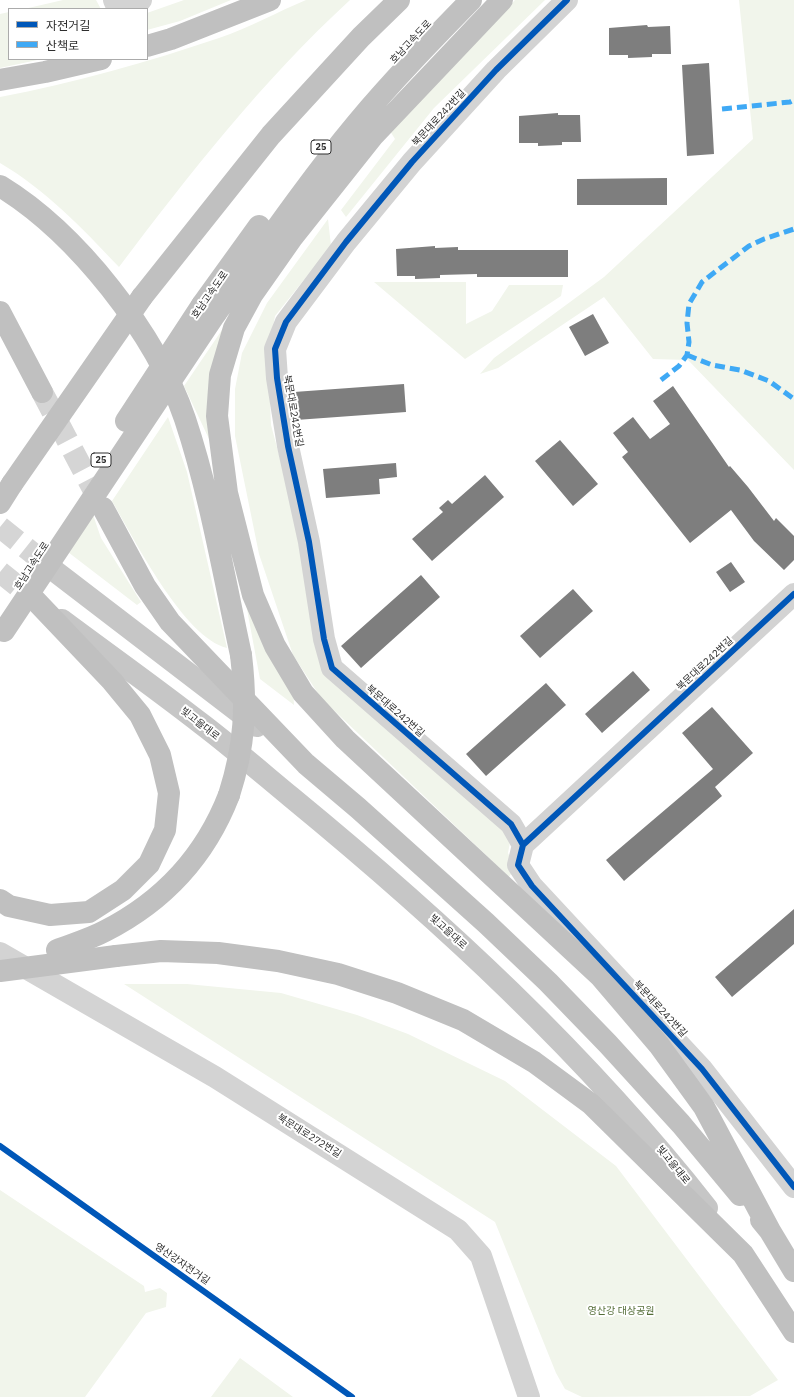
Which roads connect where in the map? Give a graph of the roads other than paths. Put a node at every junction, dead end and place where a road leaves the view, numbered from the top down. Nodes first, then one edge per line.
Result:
1 (141, 0) edge
2 (270, 0) edge
3 (399, 0) edge
4 (452, 0) edge
5 (471, 0) edge
6 (502, 0) edge
7 (567, 0) edge
8 (121, 8) edge
9 (148, 46) edge
10 (96, 60) edge
11 (0, 80) edge
12 (0, 186) edge
13 (209, 309) junction
14 (0, 312) edge
15 (42, 392) tunnel mouth
16 (0, 503) edge
17 (103, 508) tunnel mouth
18 (56, 572) tunnel mouth
19 (794, 594) edge
20 (35, 600) joint
21 (1, 628) edge
22 (306, 764) junction
23 (523, 845) junction
24 (0, 900) edge
25 (0, 953) edge
26 (0, 971) edge
27 (794, 1187) edge
28 (770, 1231) junction
29 (743, 1254) junction
30 (794, 1271) edge
31 (794, 1332) edge
32 (529, 1397) edge

1 - 8 street
2 - 9 highway
3 - 16 highway, bridge
4 - 13 highway, 호남고속도로 / 25
5 - 13 highway
6 - 28 highway
7 - 23 street, 북문대로242번길
10 - 11 highway
12 - 26 highway, bridge
13 - 21 highway, 호남고속도로 / 25, bridge
14 - 15 highway
17 - 22 highway
18 - 22 main road
19 - 23 street, 북문대로242번길
20 - 24 highway
20 - 29 main road, 빛고을대로
22 - 28 highway
23 - 27 street, 북문대로242번길
25 - 32 street, 북문대로272번길
26 - 29 highway, bridge
28 - 30 highway
29 - 31 highway, 빛고을대로

